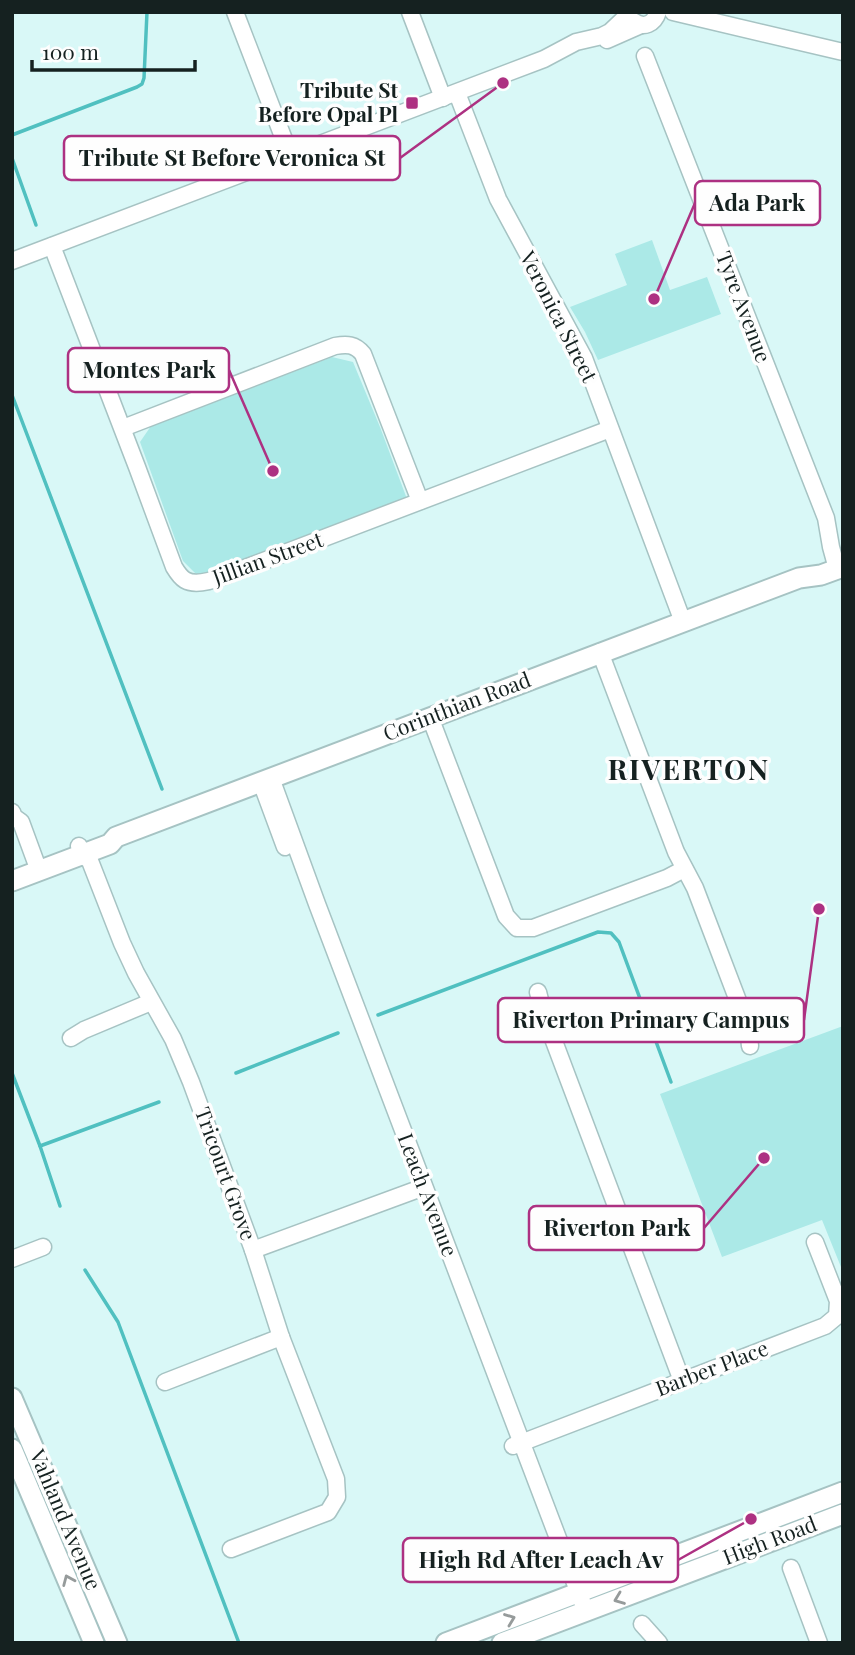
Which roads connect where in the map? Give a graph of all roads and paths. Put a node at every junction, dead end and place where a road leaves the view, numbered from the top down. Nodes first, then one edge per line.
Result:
1 (235, 12) edge
2 (410, 12) edge
3 (676, 13) edge
4 (642, 17) edge
5 (843, 52) edge
6 (645, 57) dead end
7 (450, 96) junction
8 (290, 155) junction
9 (52, 246) junction
10 (12, 261) edge
11 (122, 428) junction
12 (610, 429) junction
13 (420, 502) junction
14 (840, 559) edge
15 (683, 622) junction
16 (600, 652) junction
17 (430, 717) junction
18 (266, 780) junction
19 (13, 820) edge
20 (81, 850) junction
21 (684, 869) junction
22 (26, 871) edge
23 (538, 992) dead end
24 (151, 1002) junction
25 (71, 1038) dead end
26 (750, 1046) dead end
27 (419, 1188) junction
28 (815, 1242) dead end
29 (43, 1247) dead end
30 (253, 1250) junction
31 (12, 1259) edge
32 (281, 1337) junction
33 (682, 1381) junction
34 (165, 1382) dead end
35 (12, 1398) edge
36 (517, 1444) junction
37 (12, 1450) edge
38 (843, 1492) edge
39 (843, 1514) edge
40 (231, 1549) dead end
41 (791, 1568) dead end
42 (577, 1604) junction
43 (642, 1624) dead end
44 (94, 1643) edge
45 (117, 1643) edge
46 (446, 1643) edge
47 (502, 1643) edge
48 (659, 1643) edge
49 (819, 1643) edge

1 - 8 street
2 - 7 street, Veronica Street
3 - 4 street
3 - 5 street
4 - 7 street
6 - 14 street, Tyre Avenue
7 - 8 street
7 - 12 street, Veronica Street
8 - 9 street
9 - 10 street
9 - 11 street, Jillian Street
11 - 13 street, Jillian Street
11 - 13 street
12 - 13 street, Jillian Street
12 - 15 street, Veronica Street
14 - 15 main road, Corinthian Road
15 - 16 main road, Corinthian Road
16 - 17 main road, Corinthian Road
16 - 21 street
17 - 18 main road, Corinthian Road
17 - 21 street
18 - 20 main road, Corinthian Road
18 - 27 street, Leach Avenue
19 - 22 street
20 - 22 main road, Corinthian Road
20 - 24 street, Tricourt Grove
21 - 26 street
23 - 33 street
24 - 25 street
24 - 30 street, Tricourt Grove
27 - 30 street
27 - 36 street, Leach Avenue
28 - 33 street, Barber Place
29 - 31 street
30 - 32 street, Tricourt Grove
32 - 34 street
32 - 40 street, Tricourt Grove
33 - 36 street, Barber Place
35 - 45 main road, Vahland Avenue
36 - 42 street, Leach Avenue
44 -> 37 main road, Vahland Avenue
38 - 42 main road, High Road
39 -> 42 main road, High Road
41 - 49 street
46 -> 42 main road, High Road
42 - 47 main road, High Road
43 - 48 street

